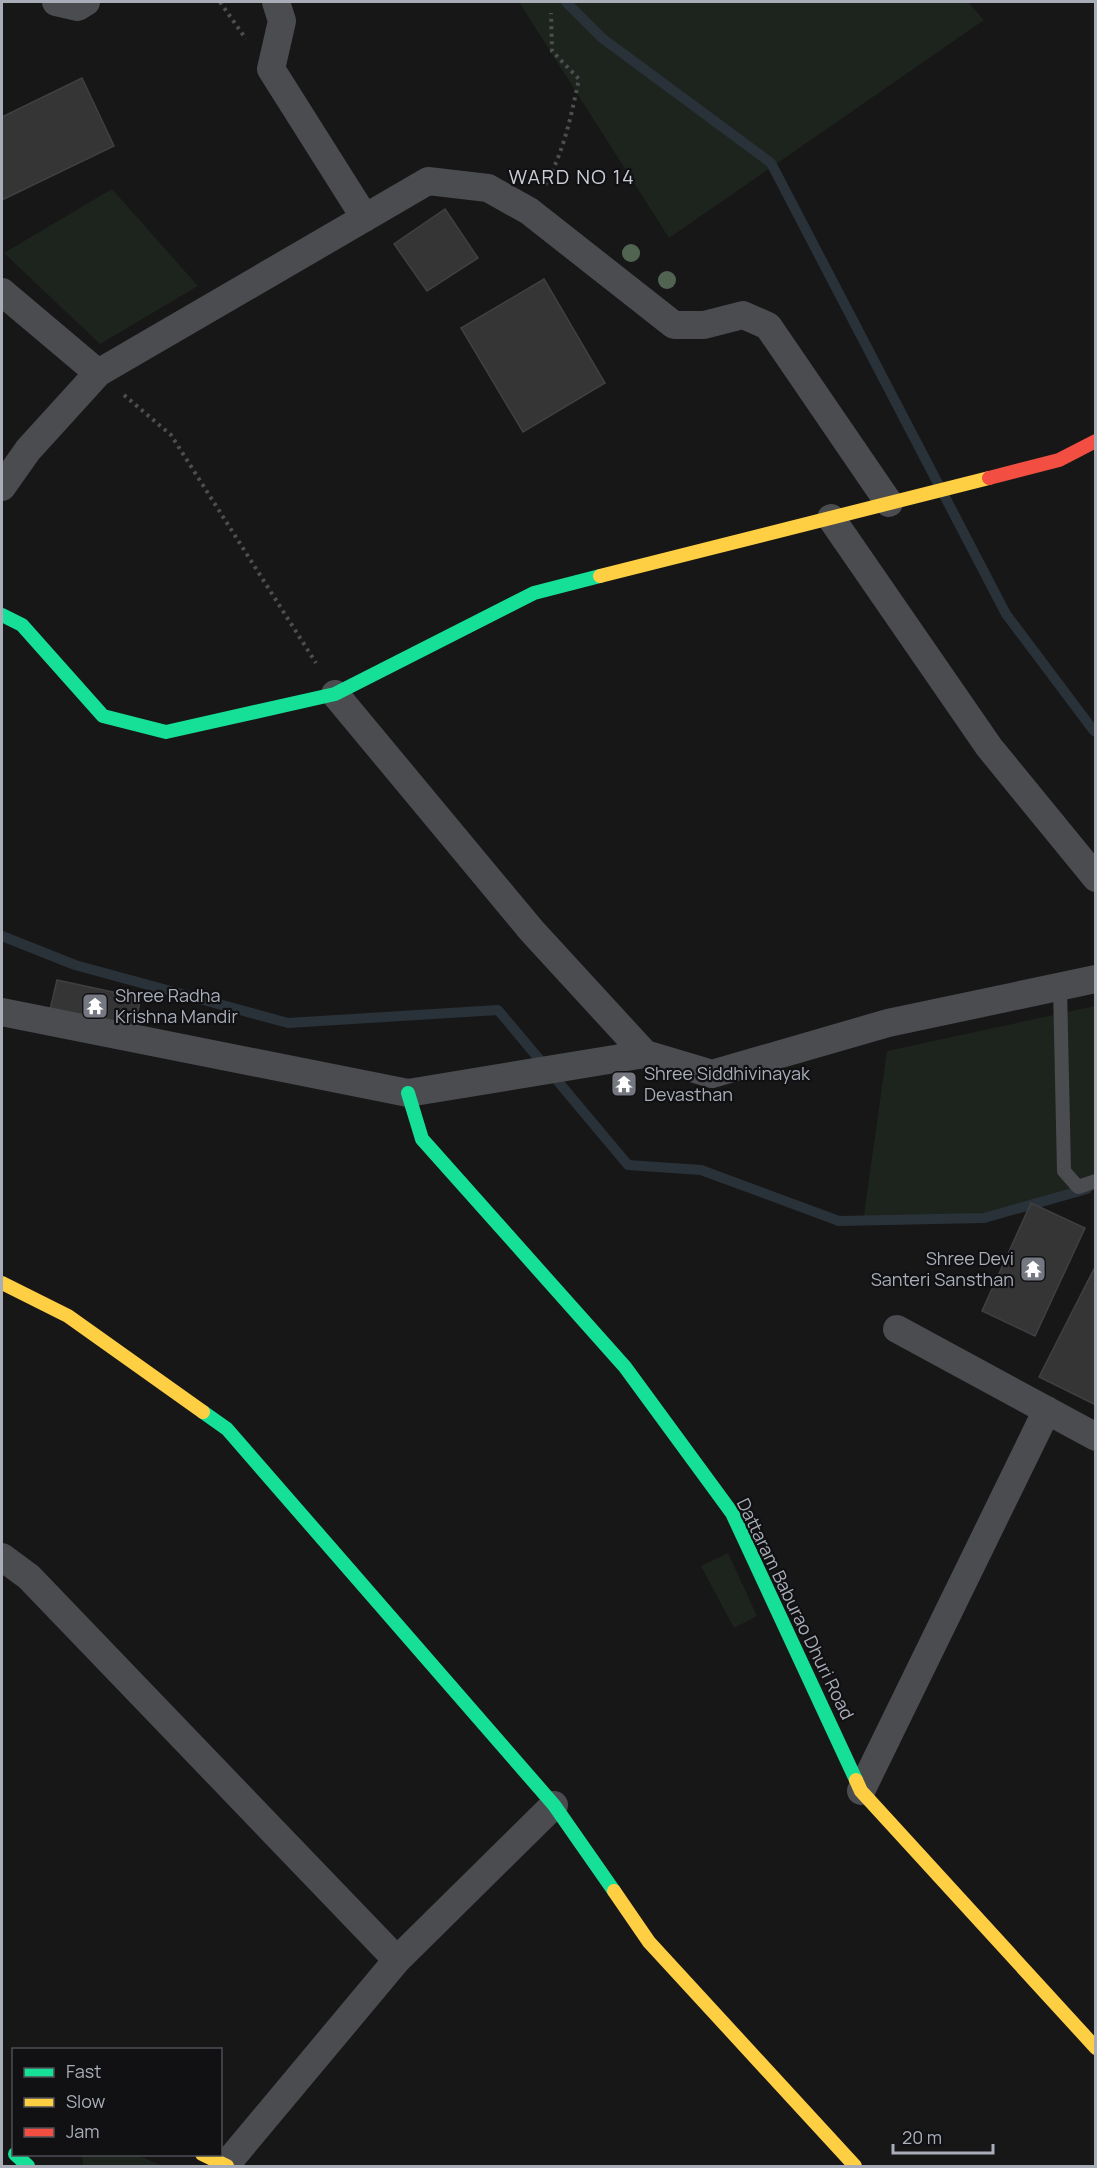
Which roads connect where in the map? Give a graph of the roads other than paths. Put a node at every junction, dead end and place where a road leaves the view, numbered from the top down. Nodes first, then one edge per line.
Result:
1 (56, 2) edge
2 (86, 2) edge
3 (284, 9) edge
4 (365, 218) junction
5 (2, 292) edge
6 (98, 373) junction
7 (1095, 441) edge
8 (2, 487) edge
9 (889, 503) junction
10 (831, 518) junction
11 (2, 615) edge
12 (335, 694) junction
13 (1095, 878) edge
14 (1094, 983) edge
15 (1060, 987) junction
16 (2, 1012) edge
17 (645, 1054) junction
18 (408, 1093) junction
19 (1095, 1181) edge
20 (2, 1283) edge
21 (897, 1329) dead end
22 (1047, 1410) junction
23 (1095, 1437) edge
24 (2, 1557) edge
25 (861, 1791) junction
26 (554, 1805) junction
27 (397, 1960) junction
28 (1095, 2048) edge
29 (20, 2156) edge
30 (218, 2162) edge
31 (37, 2165) edge
32 (855, 2166) edge

1 - 2 street
3 - 4 street
4 - 6 street
4 - 9 street
5 - 6 street
6 - 8 street
7 - 9 street
9 - 10 street
10 - 12 street
10 - 13 street
11 - 12 street
12 - 17 street
14 - 15 street
15 - 17 street
15 - 19 lane
16 - 18 street
17 - 18 street
18 - 25 street, Dattaram Baburao Dhuri Road
20 - 26 street
21 - 22 street
22 - 23 street
22 - 25 street
24 - 27 street
25 - 28 street, Dattaram Baburao Dhuri Road
26 - 27 street
26 - 32 street
27 - 30 street
29 - 31 street

